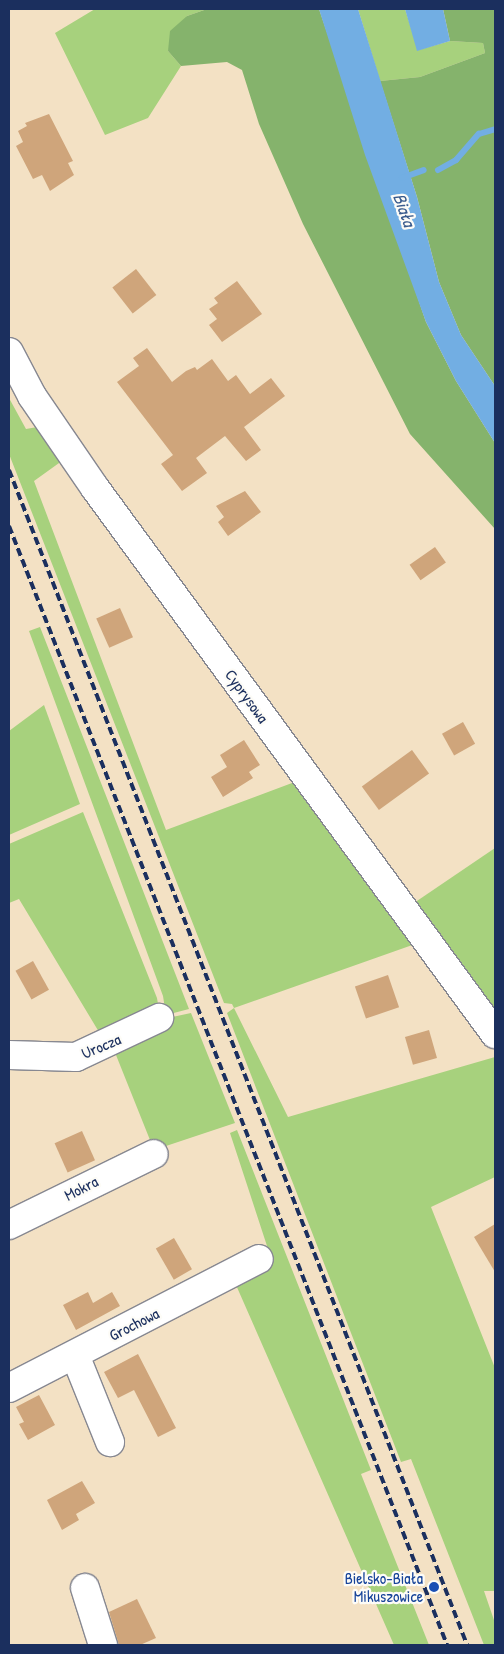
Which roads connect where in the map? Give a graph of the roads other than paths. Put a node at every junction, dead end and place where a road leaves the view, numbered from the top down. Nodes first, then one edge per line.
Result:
1 (9, 352) edge
2 (159, 1018) dead end
3 (495, 1034) edge
4 (9, 1055) edge
5 (154, 1154) dead end
6 (9, 1225) edge
7 (260, 1259) dead end
8 (75, 1355) junction
9 (9, 1388) edge
10 (110, 1442) dead end
11 (86, 1588) dead end
12 (104, 1645) edge

1 - 3 street, Cyprysowa
2 - 4 street, Urocza
5 - 6 street, Mokra
7 - 8 street, Grochowa
8 - 9 street, Grochowa
8 - 10 street
11 - 12 street

